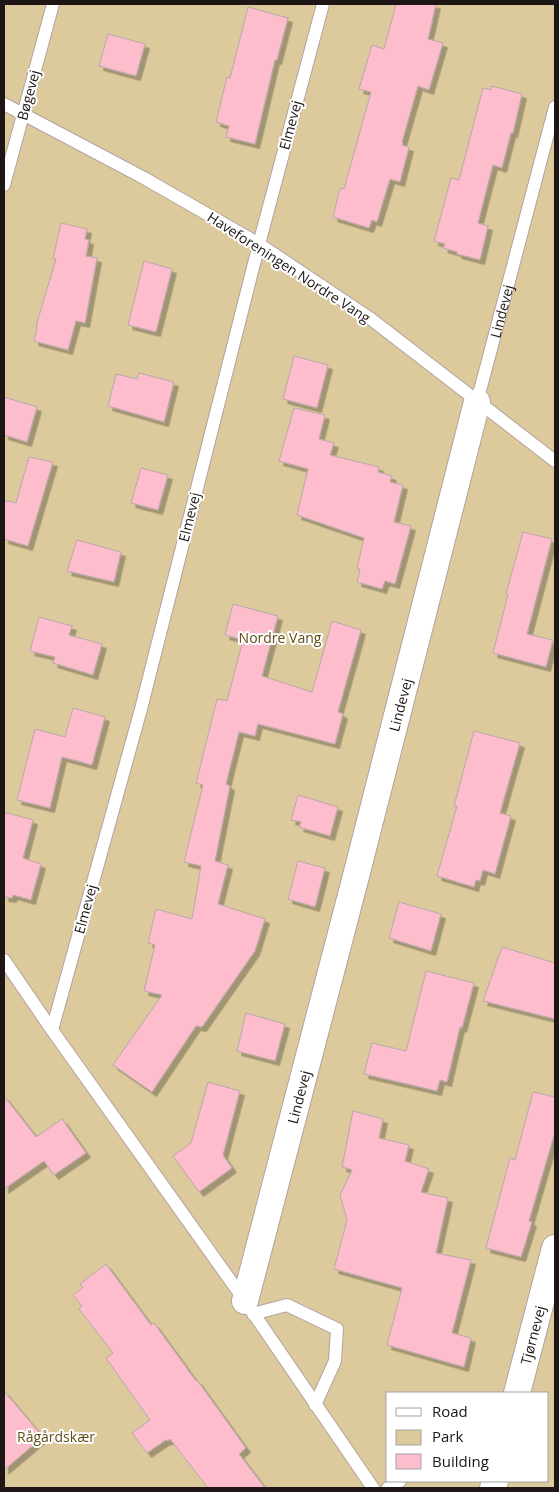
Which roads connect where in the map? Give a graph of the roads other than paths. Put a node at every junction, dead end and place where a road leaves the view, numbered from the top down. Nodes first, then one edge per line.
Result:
1 (52, 4) edge
2 (323, 4) edge
3 (4, 104) edge
4 (555, 107) edge
5 (23, 113) junction
6 (4, 185) edge
7 (259, 244) junction
8 (477, 402) junction
9 (555, 461) edge
10 (4, 960) edge
11 (52, 1030) junction
12 (555, 1248) edge
13 (249, 1308) junction
14 (518, 1392) edge
15 (315, 1404) junction
16 (373, 1488) edge

1 - 5 lane, Bøgevej
2 - 7 lane, Elmevej
3 - 5 lane, Haveforeningen Nordre Vang
4 - 8 lane, Lindevej
5 - 6 lane, Bøgevej
5 - 7 lane, Haveforeningen Nordre Vang
7 - 8 lane, Haveforeningen Nordre Vang
7 - 11 lane, Elmevej
8 - 9 lane, Haveforeningen Nordre Vang
8 - 13 street, Lindevej
10 - 11 lane
11 - 13 lane
12 - 14 street, Tjørnevej
13 - 15 lane
13 - 15 lane
15 - 16 lane

